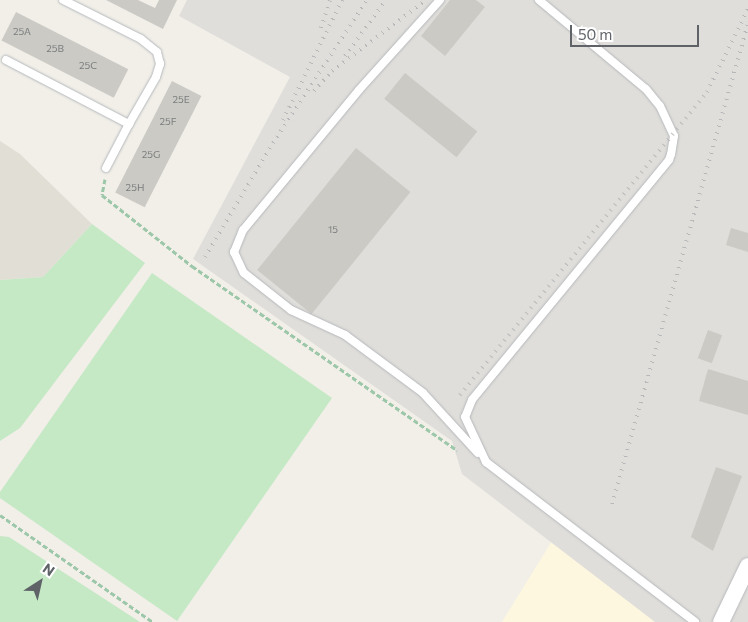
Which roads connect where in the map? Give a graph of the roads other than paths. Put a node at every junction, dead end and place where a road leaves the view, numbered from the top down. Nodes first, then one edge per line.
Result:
1 (63, 0) edge
2 (440, 0) edge
3 (539, 0) edge
4 (6, 60) dead end
5 (129, 124) junction
6 (106, 168) road end
7 (486, 462) junction
8 (748, 566) edge
9 (695, 622) edge
10 (721, 622) edge

1 - 5 lane
2 - 7 lane
3 - 7 lane
4 - 5 lane
5 - 6 lane
7 - 9 lane
8 - 10 street

